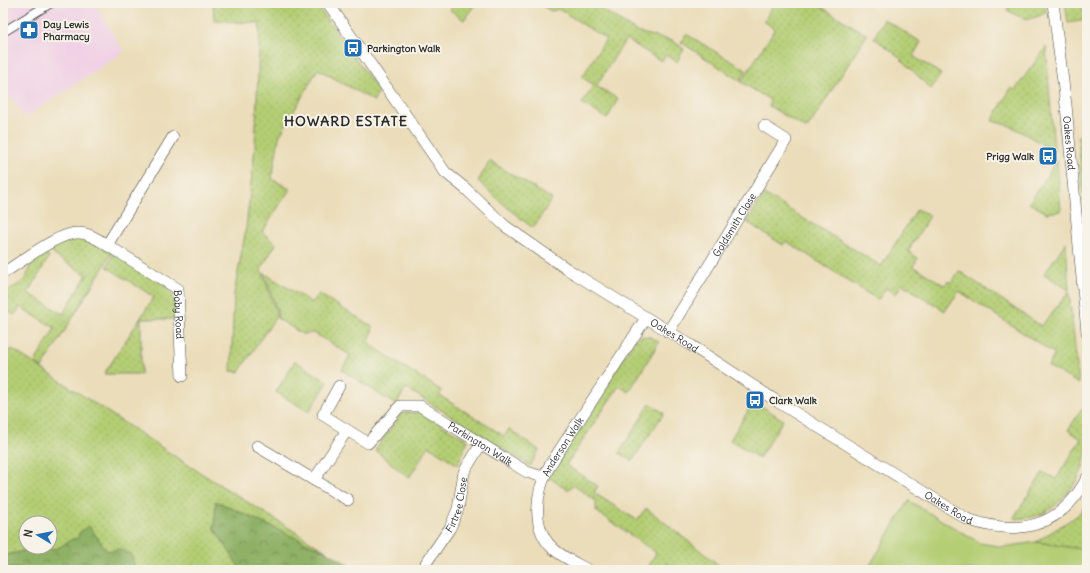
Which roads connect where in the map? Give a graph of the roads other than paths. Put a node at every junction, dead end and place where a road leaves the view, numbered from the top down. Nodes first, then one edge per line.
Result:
1 (51, 3) edge
2 (328, 3) edge
3 (1053, 3) edge
4 (3, 32) edge
5 (764, 126) dead end
6 (173, 137) dead end
7 (107, 245) junction
8 (3, 273) edge
9 (646, 318) junction
10 (668, 332) junction
11 (1087, 332) edge
12 (182, 376) dead end
13 (339, 386) dead end
14 (347, 430) junction
15 (481, 444) junction
16 (257, 446) dead end
17 (543, 477) junction
18 (1087, 478) edge
19 (314, 480) junction
20 (348, 500) dead end
21 (426, 563) dead end
22 (588, 570) edge

1 - 4 street
2 - 9 street, Oakes Road
3 - 11 street, Oakes Road
5 - 10 street, Goldsmith Close
6 - 7 street
7 - 8 street, Boby Road
7 - 12 street, Boby Road
9 - 10 street, Oakes Road
9 - 17 street, Anderson Walk
10 - 18 street, Oakes Road
13 - 14 street
14 - 15 street, Parkington Walk
14 - 19 street
15 - 17 street, Parkington Walk
15 - 21 street, Firtree Close
16 - 19 street
17 - 22 street, Anderson Walk
19 - 20 street

